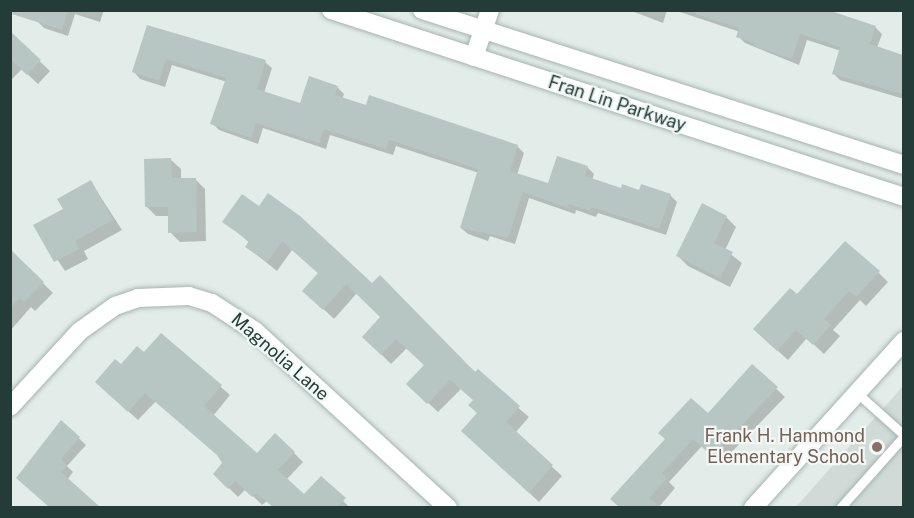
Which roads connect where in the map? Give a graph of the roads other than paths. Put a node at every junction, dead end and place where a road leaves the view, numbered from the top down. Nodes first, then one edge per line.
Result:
1 (331, 10) edge
2 (422, 10) edge
3 (490, 10) edge
4 (483, 31) junction
5 (474, 57) junction
6 (903, 165) edge
7 (903, 197) edge
8 (903, 341) edge
9 (857, 393) junction
10 (10, 407) edge
11 (903, 436) edge
12 (448, 507) edge
13 (753, 507) edge
14 (840, 507) edge

1 - 5 street, Fran Lin Parkway
2 - 4 street, Fran Lin Parkway
3 - 4 street
4 - 5 street
4 - 6 street, Fran Lin Parkway
5 - 7 street, Fran Lin Parkway
8 - 9 street
9 - 11 lane
9 - 13 street
10 - 12 street, Magnolia Lane
11 - 14 lane

